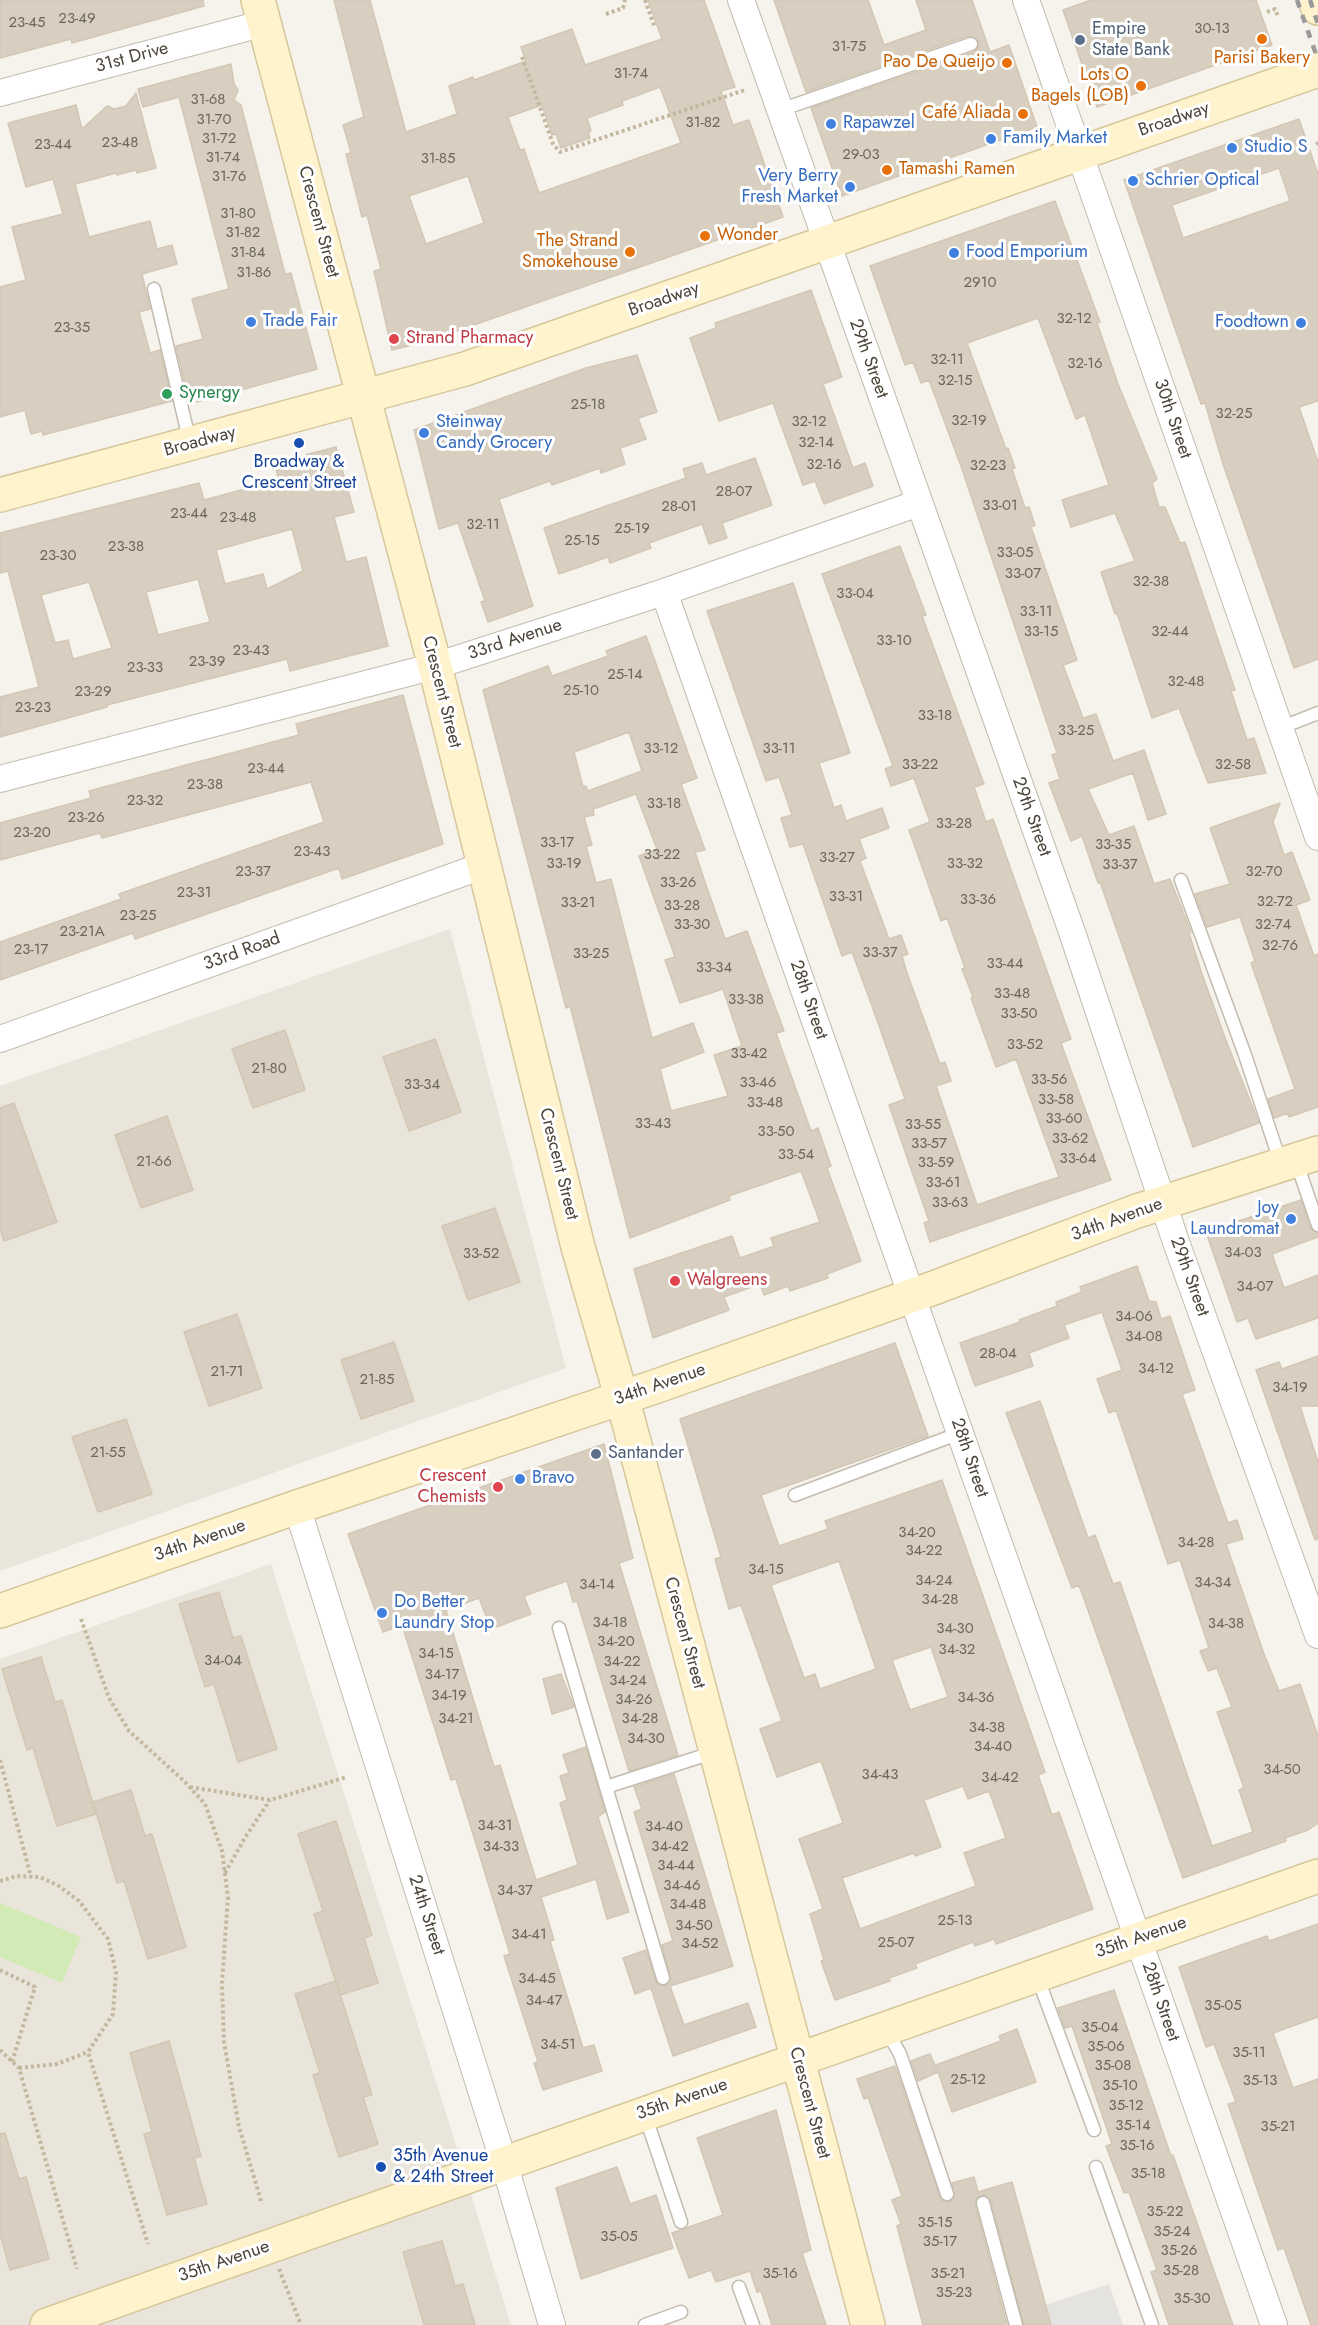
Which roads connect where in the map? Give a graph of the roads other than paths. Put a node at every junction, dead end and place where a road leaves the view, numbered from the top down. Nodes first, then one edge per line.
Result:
1 (741, 0) edge
2 (1026, 0) edge
3 (1315, 0) edge
4 (1318, 8) edge
5 (262, 12) edge
6 (970, 44) dead end
7 (1318, 70) edge
8 (0, 93) edge
9 (780, 110) junction
10 (1079, 153) junction
11 (826, 242) junction
12 (154, 289) dead end
13 (364, 398) junction
14 (190, 444) junction
15 (0, 495) edge
16 (919, 503) junction
17 (664, 592) junction
18 (435, 666) junction
19 (1318, 713) edge
20 (1280, 728) junction
21 (0, 779) edge
22 (1318, 837) edge
23 (485, 865) junction
24 (1181, 879) dead end
25 (0, 1040) edge
26 (1299, 1160) edge
27 (1162, 1203) junction
28 (1318, 1225) edge
29 (912, 1296) junction
30 (621, 1398) junction
31 (960, 1432) junction
32 (795, 1495) dead end
33 (297, 1507) junction
34 (0, 1611) edge
35 (558, 1628) dead end
36 (1318, 1635) edge
37 (716, 1752) junction
38 (606, 1787) junction
39 (1318, 1876) edge
40 (1138, 1939) junction
41 (1036, 1975) junction
42 (663, 1978) dead end
43 (886, 2028) junction
44 (797, 2059) junction
45 (645, 2114) junction
46 (1094, 2130) dead end
47 (504, 2163) junction
48 (1096, 2168) dead end
49 (947, 2194) dead end
50 (983, 2203) dead end
51 (681, 2222) dead end
52 (739, 2287) dead end
53 (681, 2312) dead end
54 (47, 2325) edge
55 (552, 2325) edge
56 (645, 2325) edge
57 (753, 2325) edge
58 (868, 2325) edge
59 (1016, 2325) edge
60 (1152, 2325) edge
61 (1274, 2325) edge

1 - 9 street, 29th Street
2 - 10 street, 30th Street
3 - 4 street
5 - 8 street, 31st Drive
5 - 13 street, Crescent Street
6 - 9 lane
7 - 10 street, Broadway
9 - 11 street, 29th Street
10 - 11 street, Broadway
10 - 20 street, 30th Street
11 - 13 street, Broadway
11 - 16 street, 29th Street
12 - 14 lane
13 - 14 street, Broadway
13 - 18 street, Crescent Street
14 - 15 street, Broadway
16 - 17 street, 33rd Avenue
16 - 27 street, 29th Street
17 - 18 street, 33rd Avenue
17 - 29 street, 28th Street
18 - 21 street, 33rd Avenue
18 - 23 street, Crescent Street
19 - 20 lane
20 - 22 street, 30th Street
23 - 25 street, 33rd Road
23 - 30 street, Crescent Street
24 - 26 lane
26 - 27 street, 34th Avenue
26 - 28 lane
27 - 29 street, 34th Avenue
27 - 36 street, 29th Street
29 - 30 street, 34th Avenue
29 - 31 street, 28th Street
30 - 33 street, 34th Avenue
30 - 37 street, Crescent Street
31 - 32 lane
31 - 40 street, 28th Street
33 - 34 street, 34th Avenue
33 - 47 street, 24th Street
35 - 38 lane
37 - 38 lane
37 - 44 street, Crescent Street
38 - 42 lane
39 - 40 street, 35th Avenue
40 - 41 street, 35th Avenue
40 - 61 street, 28th Street
41 - 43 street, 35th Avenue
41 - 46 lane
43 - 44 street, 35th Avenue
43 - 49 lane
44 - 45 street, 35th Avenue
44 - 58 street, Crescent Street
45 - 47 street, 35th Avenue
45 - 51 lane
47 - 54 street, 35th Avenue
47 - 55 street, 24th Street
48 - 60 lane
50 - 59 lane
52 - 57 lane
53 - 56 lane

